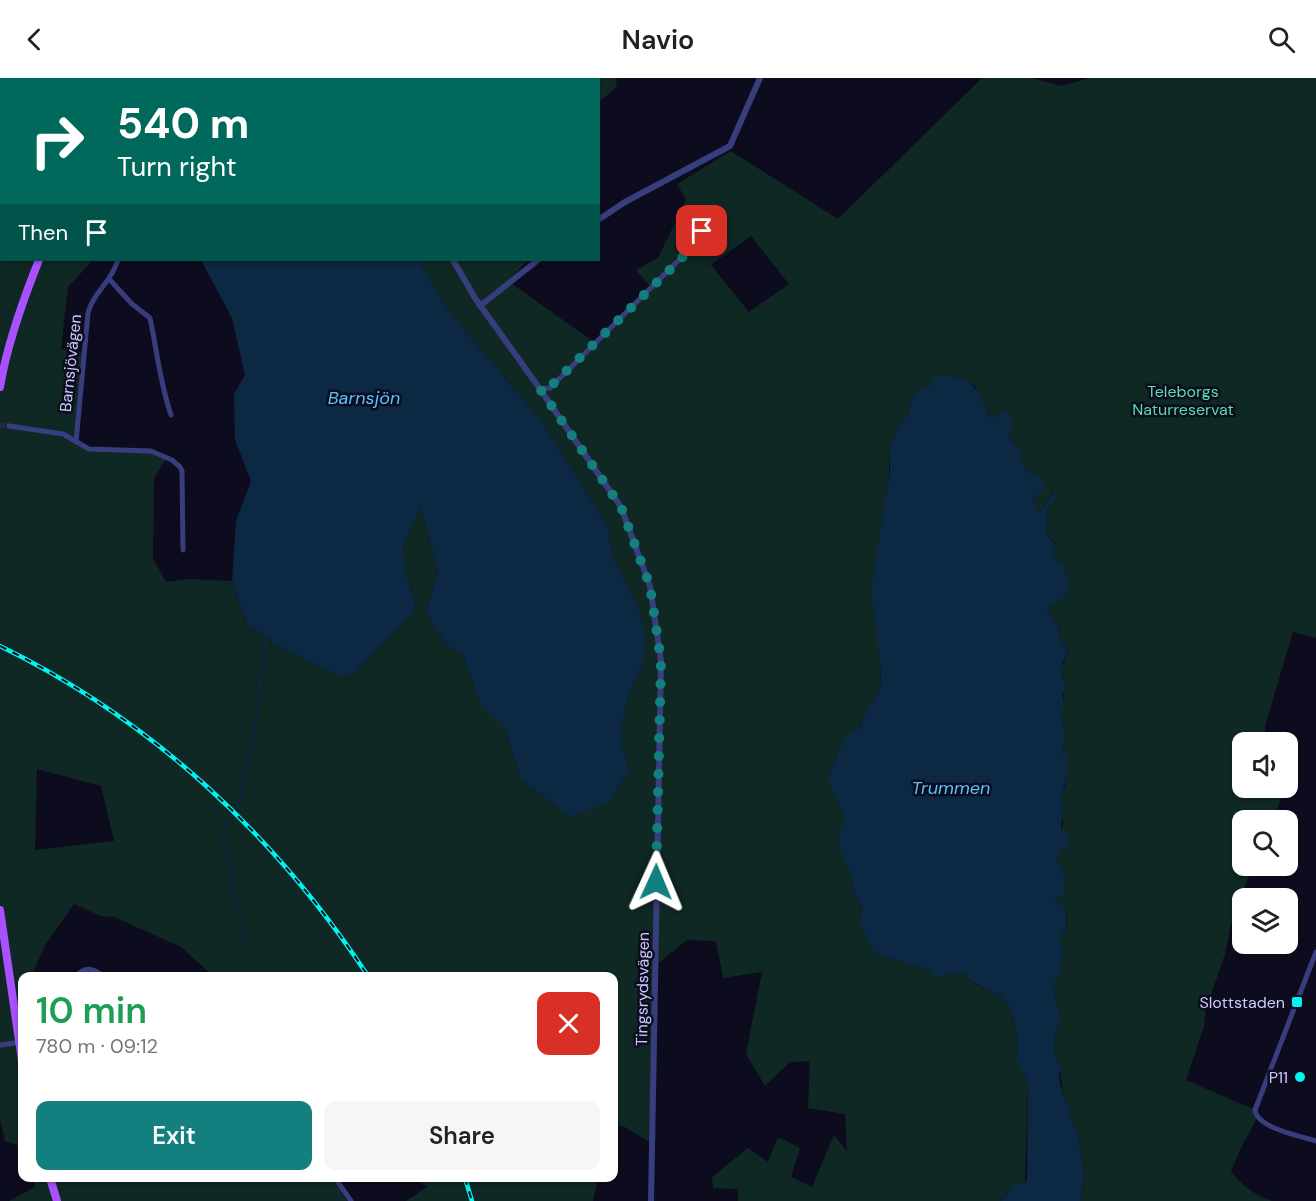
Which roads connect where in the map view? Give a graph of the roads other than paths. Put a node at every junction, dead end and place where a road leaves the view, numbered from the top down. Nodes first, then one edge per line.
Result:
1 (760, 78) edge
2 (600, 219) edge
3 (691, 249) dead end
4 (39, 261) edge
5 (118, 261) edge
6 (454, 261) edge
7 (537, 261) edge
8 (110, 280) junction
9 (480, 306) junction
10 (1, 371) edge
11 (0, 387) edge
12 (540, 389) junction
13 (171, 415) dead end
14 (9, 426) tunnel mouth
15 (76, 442) junction
16 (183, 550) dead end
17 (0, 910) edge
18 (1316, 952) edge
19 (80, 972) edge
20 (97, 972) edge
21 (18, 1023) edge
22 (18, 1043) edge
23 (0, 1046) edge
24 (1316, 1141) edge
25 (51, 1182) edge
26 (339, 1182) edge
27 (57, 1201) edge
28 (351, 1201) edge
29 (651, 1201) edge

1 - 2 street
3 - 12 street
4 - 10 main road
5 - 8 street, Barnsjövägen
6 - 9 street, Tingsrydsvägen
7 - 9 street
8 - 13 street
8 - 15 street, Barnsjövägen
9 - 12 street, Tingsrydsvägen
10 - 11 main road
12 - 29 street, Tingsrydsvägen
14 - 15 street, Barnsjövägen
15 - 16 street, Barnsjövägen
17 - 21 main road
18 - 24 street
19 - 20 street
22 - 23 street
25 - 27 main road
26 - 28 street

